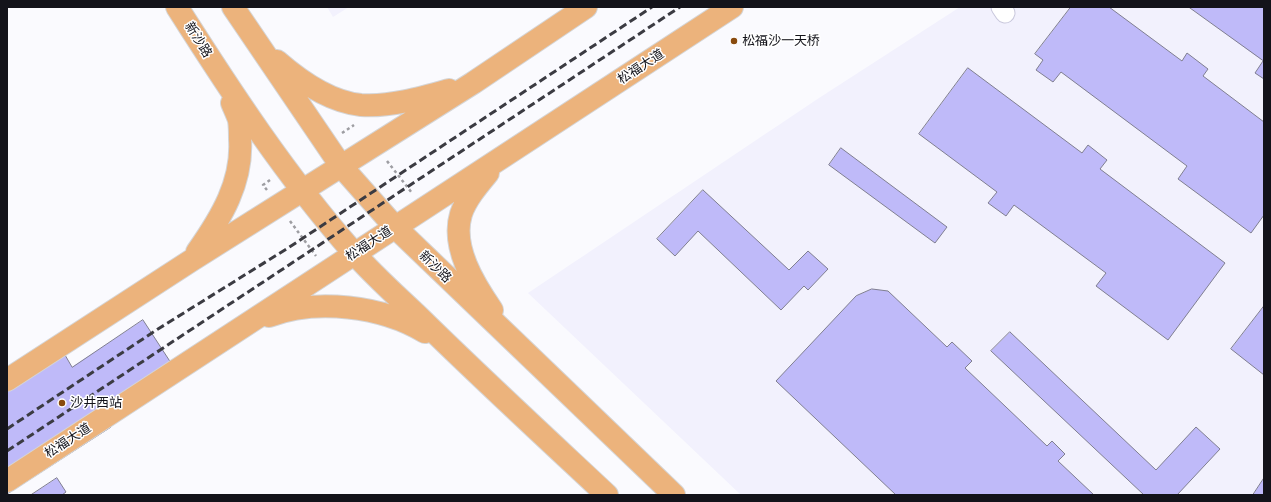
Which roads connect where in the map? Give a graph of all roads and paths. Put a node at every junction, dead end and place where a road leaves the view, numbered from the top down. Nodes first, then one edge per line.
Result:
1 (177, 7) edge
2 (233, 7) edge
3 (586, 7) edge
4 (732, 7) edge
5 (259, 46) junction
6 (222, 78) junction
7 (473, 82) junction
8 (358, 122) dead end
9 (340, 134) dead end
10 (507, 154) junction
11 (387, 160) dead end
12 (341, 166) junction
13 (272, 179) dead end
14 (302, 192) junction
15 (269, 194) dead end
16 (415, 197) dead end
17 (288, 218) dead end
18 (394, 227) junction
19 (354, 254) junction
20 (192, 260) junction
21 (319, 260) dead end
22 (244, 326) junction
23 (512, 340) junction
24 (447, 345) junction
25 (7, 380) edge
26 (7, 481) edge
27 (607, 495) edge
28 (674, 495) edge

1 - 6 main road, 新沙路
2 - 5 main road, 新沙路
3 - 7 main road
4 - 10 main road, 松福大道
5 - 7 main road
5 - 12 main road, 新沙路
6 - 14 main road, 新沙路
6 - 20 main road
7 - 12 main road
8 - 9 path
10 - 18 main road, 松福大道
10 - 23 main road
11 - 16 path
12 - 14 main road
12 - 18 main road, 新沙路
13 - 15 path
14 - 19 main road, 新沙路
14 - 20 main road
17 - 21 path
18 - 19 main road, 松福大道
18 - 23 main road, 新沙路
19 - 22 main road, 松福大道
19 - 24 main road, 新沙路
20 - 25 main road
22 - 24 main road
22 - 26 main road, 松福大道
23 - 28 main road, 新沙路
24 - 27 main road, 新沙路

